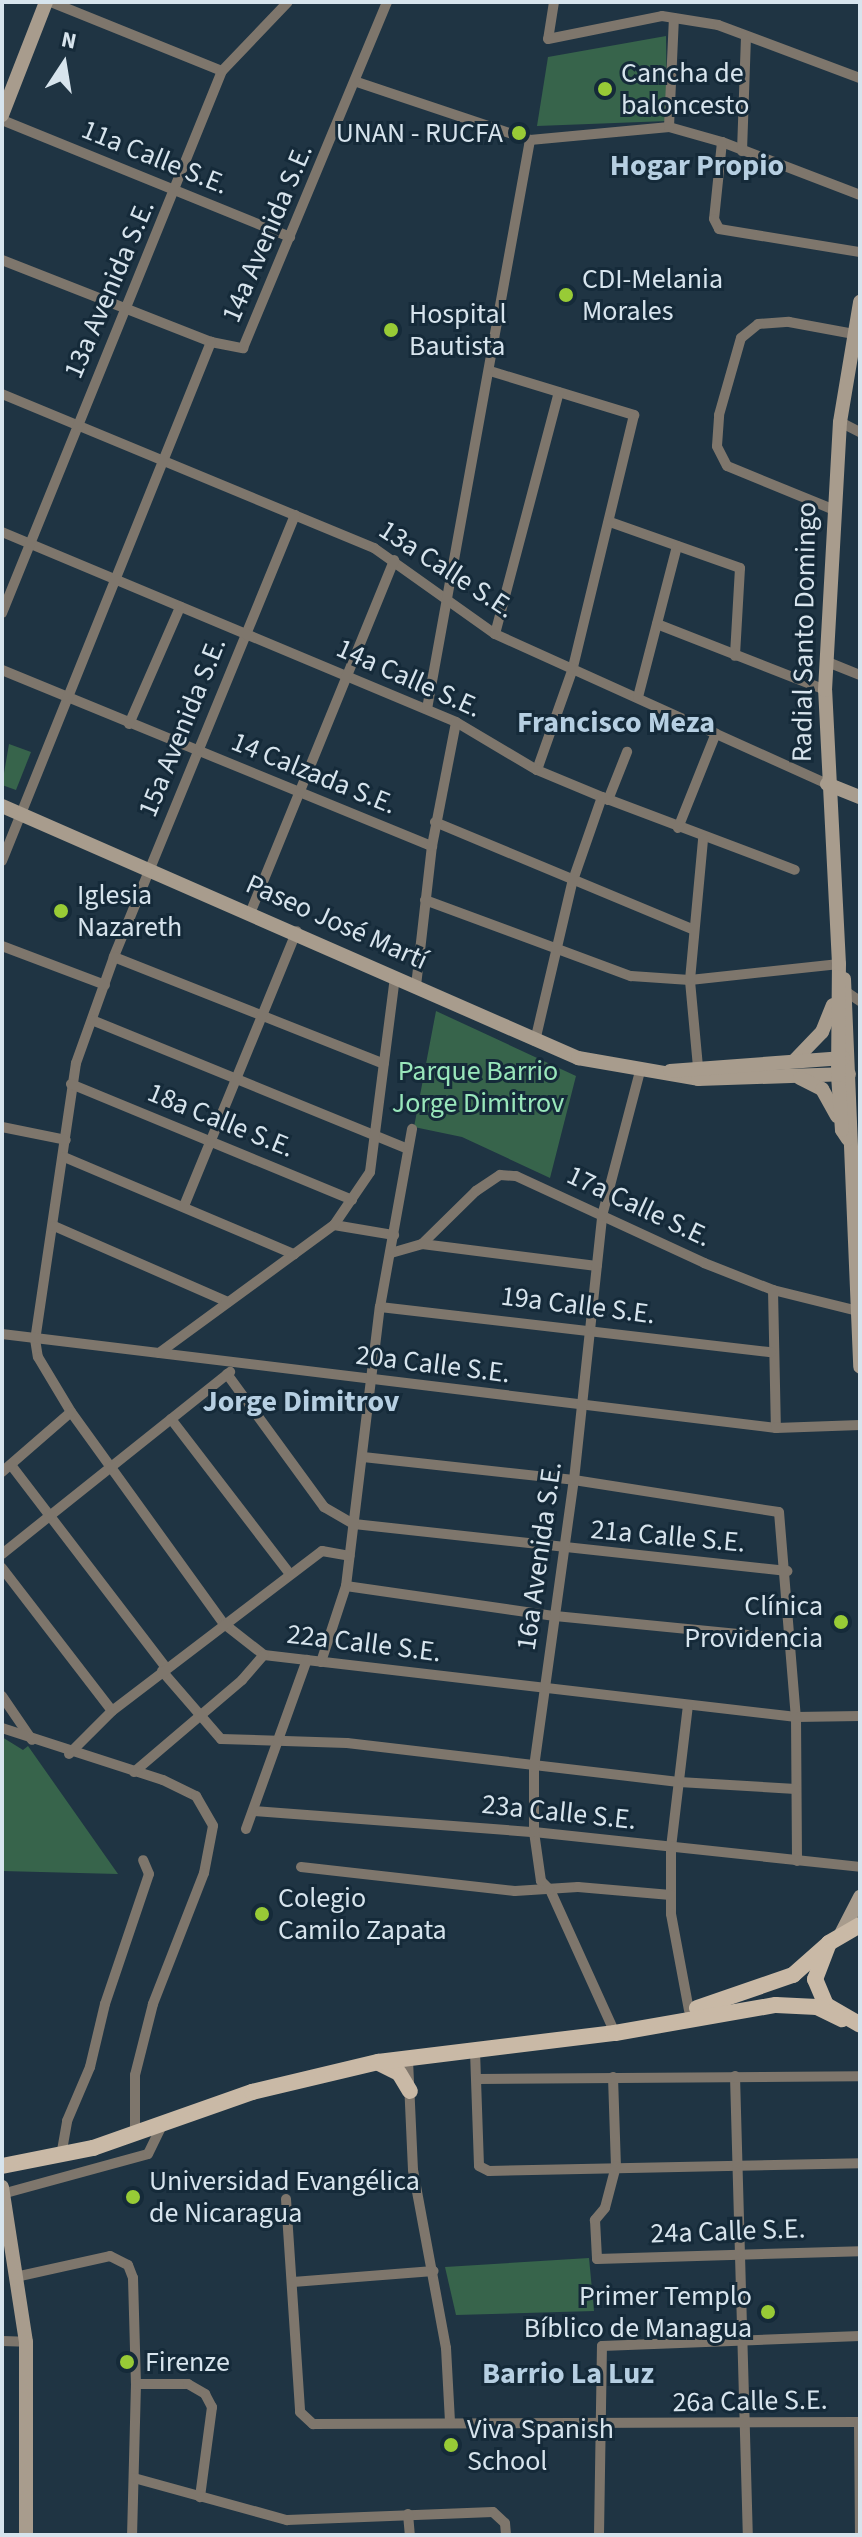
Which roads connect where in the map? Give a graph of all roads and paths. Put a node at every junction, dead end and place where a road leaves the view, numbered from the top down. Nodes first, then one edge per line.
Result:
1 (49, 2) edge
2 (288, 2) edge
3 (387, 2) edge
4 (554, 2) edge
5 (674, 18) junction
6 (746, 36) junction
7 (222, 71) junction
8 (860, 78) edge
9 (357, 82) junction
10 (2, 118) edge
11 (669, 127) junction
12 (530, 140) junction
13 (722, 142) junction
14 (742, 151) junction
15 (175, 192) junction
16 (860, 195) edge
17 (290, 237) junction
18 (860, 252) edge
19 (2, 260) edge
20 (859, 308) edge
21 (126, 309) junction
22 (854, 334) junction
23 (211, 342) junction
24 (490, 371) junction
25 (559, 392) junction
26 (2, 394) edge
27 (840, 422) junction
28 (77, 424) junction
29 (860, 432) edge
30 (165, 458) junction
31 (832, 509) junction
32 (295, 515) junction
33 (610, 522) junction
34 (2, 532) edge
35 (30, 543) junction
36 (677, 546) junction
37 (394, 560) junction
38 (117, 578) junction
39 (446, 604) junction
40 (180, 607) junction
41 (2, 613) edge
42 (657, 624) junction
43 (246, 634) junction
44 (495, 634) junction
45 (735, 656) junction
46 (825, 661) junction
47 (2, 670) edge
48 (572, 671) junction
49 (347, 675) junction
50 (860, 675) edge
51 (825, 690) junction
52 (638, 697) junction
53 (67, 699) junction
54 (427, 709) junction
55 (456, 722) junction
56 (129, 724) junction
57 (716, 733) junction
58 (197, 752) junction
59 (627, 752) dead end
60 (537, 770) junction
61 (827, 784) junction
62 (298, 793) junction
63 (860, 797) edge
64 (605, 799) junction
65 (2, 806) edge
66 (21, 814) junction
67 (435, 822) junction
68 (678, 828) junction
69 (703, 839) junction
70 (432, 846) junction
71 (2, 861) edge
72 (149, 869) junction
73 (795, 870) dead end
74 (572, 883) junction
75 (425, 900) junction
76 (251, 911) junction
77 (692, 929) junction
78 (297, 931) junction
79 (2, 946) edge
80 (554, 951) junction
81 (114, 957) junction
82 (839, 964) junction
83 (395, 977) junction
84 (690, 980) junction
85 (105, 985) junction
86 (416, 986) junction
87 (841, 994) junction
88 (860, 1004) edge
89 (262, 1015) junction
90 (92, 1020) junction
91 (848, 1029) junction
92 (535, 1041) junction
93 (843, 1058) junction
94 (794, 1061) junction
95 (384, 1064) junction
96 (698, 1067) junction
97 (647, 1072) junction
98 (843, 1074) junction
99 (800, 1078) junction
100 (239, 1080) junction
101 (71, 1084) junction
102 (2, 1127) edge
103 (412, 1129) dead end
104 (845, 1134) junction
105 (374, 1135) junction
106 (66, 1140) junction
107 (211, 1141) junction
108 (406, 1148) junction
109 (64, 1157) junction
110 (856, 1185) edge
111 (352, 1200) junction
112 (184, 1206) junction
113 (602, 1216) junction
114 (334, 1225) junction
115 (54, 1226) junction
116 (394, 1235) junction
117 (422, 1244) junction
118 (391, 1253) junction
119 (294, 1254) junction
120 (597, 1266) junction
121 (773, 1290) junction
122 (228, 1302) junction
123 (380, 1307) junction
124 (858, 1311) junction
125 (590, 1331) junction
126 (2, 1334) edge
127 (35, 1339) junction
128 (771, 1352) junction
129 (159, 1353) junction
130 (241, 1363) junction
131 (860, 1367) edge
132 (227, 1374) junction
133 (371, 1382) junction
134 (582, 1406) junction
135 (71, 1412) junction
136 (171, 1419) junction
137 (860, 1425) edge
138 (776, 1428) junction
139 (363, 1457) junction
140 (113, 1465) junction
141 (6, 1468) edge
142 (574, 1480) junction
143 (52, 1515) junction
144 (354, 1524) junction
145 (564, 1550) junction
146 (2, 1554) edge
147 (350, 1556) junction
148 (2, 1568) edge
149 (787, 1571) junction
150 (290, 1574) junction
151 (346, 1586) junction
152 (555, 1616) junction
153 (223, 1623) junction
154 (790, 1639) junction
155 (264, 1655) junction
156 (307, 1660) junction
157 (321, 1662) junction
158 (164, 1669) junction
159 (544, 1690) junction
160 (2, 1696) edge
161 (688, 1705) junction
162 (112, 1711) junction
163 (860, 1716) edge
164 (796, 1717) junction
165 (198, 1718) junction
166 (2, 1728) edge
167 (282, 1739) junction
168 (32, 1740) junction
169 (69, 1754) junction
170 (534, 1767) junction
171 (134, 1772) junction
172 (679, 1782) junction
173 (796, 1789) junction
174 (253, 1811) junction
175 (246, 1829) dead end
176 (534, 1832) junction
177 (671, 1848) junction
178 (143, 1860) dead end
179 (797, 1861) junction
180 (301, 1867) dead end
181 (860, 1867) edge
182 (546, 1887) junction
183 (671, 1895) junction
184 (860, 1897) edge
185 (860, 1925) edge
186 (835, 1939) junction
187 (689, 2010) junction
188 (854, 2024) edge
189 (622, 2031) junction
190 (475, 2051) junction
191 (408, 2060) junction
192 (378, 2062) junction
193 (735, 2076) junction
194 (860, 2076) edge
195 (613, 2077) junction
196 (477, 2079) junction
197 (410, 2091) junction
198 (162, 2125) junction
199 (135, 2134) junction
200 (61, 2156) junction
201 (860, 2163) edge
202 (737, 2165) junction
203 (2, 2166) edge
204 (616, 2166) junction
205 (2, 2185) edge
206 (286, 2199) dead end
207 (860, 2251) edge
208 (741, 2255) junction
209 (434, 2271) junction
210 (20, 2276) junction
211 (293, 2282) junction
212 (860, 2336) edge
213 (745, 2340) junction
214 (2, 2341) edge
215 (26, 2342) junction
216 (136, 2384) junction
217 (450, 2422) junction
218 (859, 2422) edge
219 (747, 2424) junction
220 (600, 2427) junction
221 (134, 2478) junction
222 (200, 2497) junction
223 (408, 2514) junction
224 (26, 2535) edge
225 (132, 2535) edge
226 (410, 2535) edge
227 (506, 2535) edge
228 (599, 2535) edge
229 (748, 2535) edge
230 (860, 2535) edge

1 - 7 street
1 - 10 main road
2 - 7 street, 13a Avenida S.E.
3 - 9 street, 14a Avenida S.E.
4 - 5 street
5 - 6 street
5 - 11 street
6 - 8 street
6 - 14 street
7 - 15 street, 13a Avenida S.E.
9 - 12 street
9 - 17 street, 14a Avenida S.E.
10 - 15 street, 11a Calle S.E.
11 - 12 street
11 - 13 street
12 - 24 street
13 - 14 street
13 - 18 street
14 - 16 street
15 - 17 street, 11a Calle S.E.
15 - 21 street, 13a Avenida S.E.
17 - 23 street, 14a Avenida S.E.
19 - 21 street
20 - 22 main road, Radial Santo Domingo
21 - 23 street
21 - 28 street, 13a Avenida S.E.
22 - 27 main road, Radial Santo Domingo
22 - 31 street
23 - 30 street
24 - 25 street
24 - 39 street
25 - 33 street
25 - 44 street
26 - 28 street, 13a Calle S.E.
27 - 29 street
27 - 31 main road, Radial Santo Domingo
28 - 30 street, 13a Calle S.E.
28 - 35 street, 13a Avenida S.E.
30 - 32 street, 13a Calle S.E.
30 - 38 street
31 - 46 main road, Radial Santo Domingo
32 - 37 street, 13a Calle S.E.
32 - 43 street, 15a Avenida S.E.
33 - 36 street
33 - 48 street
34 - 35 street, 14a Calle S.E.
35 - 38 street, 14a Calle S.E.
35 - 41 street, 13a Avenida S.E.
36 - 42 street
36 - 45 street
37 - 39 street, 13a Calle S.E.
37 - 49 street
38 - 40 street, 14a Calle S.E.
38 - 53 street
39 - 44 street, 13a Calle S.E.
39 - 54 street
40 - 43 street, 14a Calle S.E.
40 - 56 street
42 - 45 street
42 - 52 street
43 - 49 street, 14a Calle S.E.
43 - 58 street, 15a Avenida S.E.
44 - 48 street, 13a Calle S.E.
45 - 51 street
46 - 50 street
46 - 51 main road, Radial Santo Domingo
47 - 53 street, 14 Calzada S.E.
48 - 52 street, 13a Calle S.E.
48 - 60 street
49 - 54 street, 14a Calle S.E.
49 - 62 street
51 - 61 main road, Radial Santo Domingo
52 - 57 street, 13a Calle S.E.
53 - 56 street, 14 Calzada S.E.
53 - 66 street
54 - 55 street, 14a Calle S.E.
55 - 60 street, 14a Calle S.E.
55 - 67 street
56 - 58 street, 14 Calzada S.E.
57 - 61 street, 13a Calle S.E.
57 - 68 street
58 - 62 street, 14 Calzada S.E.
58 - 72 street, 15a Avenida S.E.
59 - 64 street
60 - 64 street, 14a Calle S.E.
61 - 63 main road, 13a Calle S.E.
61 - 82 main road, Radial Santo Domingo
62 - 70 street, 14 Calzada S.E.
62 - 76 street
64 - 68 street, 14a Calle S.E.
64 - 74 street
65 - 66 main road, Paseo José Martí
66 - 71 street
66 - 72 main road, Paseo José Martí
67 - 70 street
67 - 74 street
68 - 69 street, 14a Calle S.E.
69 - 73 street, 14a Calle S.E.
69 - 77 street
70 - 75 street
72 - 76 main road, Paseo José Martí
72 - 81 street, 15a Avenida S.E.
74 - 77 street
74 - 80 street
75 - 80 street
75 - 86 street
76 - 78 main road, Paseo José Martí
77 - 84 street
78 - 83 main road, Paseo José Martí
78 - 89 street
79 - 85 street
80 - 84 street
80 - 92 street
81 - 85 street, 15a Avenida S.E.
81 - 89 street
82 - 84 street
82 - 87 main road, Radial Santo Domingo
83 - 86 main road, Paseo José Martí
83 - 95 street
84 - 96 street
85 - 90 street, 15a Avenida S.E.
86 - 92 main road, Paseo José Martí
87 - 88 street
87 - 91 main road, Radial Santo Domingo
87 - 93 main road, Radial Santo Domingo
87 - 94 main road
88 - 91 main road
89 - 95 street
89 - 100 street
90 - 100 street
90 - 101 street, 15a Avenida S.E.
91 - 93 main road, Radial Santo Domingo
92 - 97 main road, Paseo José Martí
93 - 94 main road, Paseo José Martí
93 - 98 main road, Radial Santo Domingo
94 - 96 main road, Paseo José Martí
95 - 105 street
96 - 97 main road, Paseo José Martí
97 - 99 main road, Paseo José Martí
97 - 113 street, 16a Avenida S.E.
98 - 99 main road, Paseo José Martí
98 - 104 main road, Radial Santo Domingo
99 - 104 main road
100 - 105 street
100 - 107 street
101 - 106 street, 15a Avenida S.E.
101 - 107 street, 18a Calle S.E.
102 - 106 street
103 - 108 street
104 - 110 main road, Radial Santo Domingo
105 - 108 street
105 - 111 street
106 - 109 street
107 - 111 street, 18a Calle S.E.
107 - 112 street
108 - 116 street
109 - 112 street
109 - 115 street
110 - 124 main road, Radial Santo Domingo
111 - 114 street
112 - 119 street
113 - 117 street, 17a Calle S.E.
113 - 120 street, 16a Avenida S.E.
113 - 121 street, 17a Calle S.E.
114 - 116 street
114 - 119 street
115 - 122 street
115 - 127 street
116 - 118 street
117 - 118 street
117 - 120 street
118 - 123 street
119 - 122 street
120 - 125 street, 16a Avenida S.E.
121 - 124 street, 17a Calle S.E.
121 - 128 street
122 - 129 street
123 - 125 street, 19a Calle S.E.
123 - 133 street
124 - 131 main road, Radial Santo Domingo
125 - 128 street, 19a Calle S.E.
125 - 134 street, 16a Avenida S.E.
126 - 127 street, 20a Calle S.E.
127 - 129 street, 20a Calle S.E.
127 - 135 street, 22a Calle S.E.
128 - 138 street
129 - 130 street, 20a Calle S.E.
130 - 132 street
130 - 133 street, 20a Calle S.E.
132 - 136 street
132 - 144 street
133 - 134 street, 20a Calle S.E.
133 - 139 street
134 - 138 street, 20a Calle S.E.
134 - 142 street, 16a Avenida S.E.
135 - 140 street, 22a Calle S.E.
135 - 141 street
136 - 140 street
136 - 150 street
137 - 138 street, 20a Calle S.E.
139 - 142 street
139 - 144 street
140 - 143 street
140 - 153 street, 22a Calle S.E.
141 - 143 street
142 - 145 street, 16a Avenida S.E.
142 - 149 street
143 - 146 street
143 - 158 street
144 - 145 street, 21a Calle S.E.
144 - 147 street
145 - 149 street, 21a Calle S.E.
145 - 152 street, 16a Avenida S.E.
147 - 150 street
147 - 151 street
148 - 162 street
149 - 154 street
150 - 153 street
151 - 152 street
151 - 157 street
152 - 154 street
152 - 159 street, 16a Avenida S.E.
153 - 155 street, 22a Calle S.E.
153 - 158 street
154 - 164 street
155 - 156 street, 22a Calle S.E.
155 - 165 street
156 - 157 street, 22a Calle S.E.
156 - 167 street
157 - 159 street, 22a Calle S.E.
158 - 162 street
158 - 165 street
159 - 161 street, 22a Calle S.E.
159 - 170 street, 16a Avenida S.E.
160 - 168 street
161 - 164 street, 22a Calle S.E.
161 - 172 street
162 - 169 street
163 - 164 street, 22a Calle S.E.
164 - 173 street
165 - 167 street
165 - 171 street
166 - 168 street
167 - 170 street
167 - 174 street
168 - 169 street
169 - 171 street
170 - 172 street
170 - 176 street, 16a Avenida S.E.
171 - 199 street
172 - 173 street
172 - 177 street
173 - 179 street
174 - 175 street
174 - 176 street, 23a Calle S.E.
176 - 177 street, 23a Calle S.E.
176 - 182 street, 16a Avenida S.E.
177 - 179 street, 23a Calle S.E.
177 - 183 street
178 - 200 street
179 - 181 street, 23a Calle S.E.
180 - 182 street
182 - 183 street
182 - 189 street, 16a Avenida S.E.
183 - 187 street
184 - 186 main road
185 - 186 main road
186 - 187 main road
186 - 188 main road
187 - 189 main road
188 - 189 main road
189 - 190 main road
190 - 191 main road
190 - 196 street
191 - 192 main road
191 - 197 street
192 - 197 main road
192 - 198 main road
193 - 194 street
193 - 195 street
193 - 202 street
195 - 196 street
195 - 204 street
196 - 204 street
197 - 209 street
198 - 199 main road
198 - 205 street
199 - 200 main road
200 - 203 main road
200 - 205 main road
201 - 202 street
202 - 204 street
202 - 208 street
204 - 208 street, 24a Calle S.E.
205 - 210 main road
206 - 211 street
207 - 208 street, 24a Calle S.E.
208 - 213 street
209 - 211 street
209 - 217 street
210 - 215 main road
210 - 216 street
211 - 217 street, 26a Calle S.E.
212 - 213 street
213 - 219 street
213 - 220 street
214 - 215 street
215 - 224 main road
216 - 221 street
216 - 222 street
217 - 220 street, 26a Calle S.E.
218 - 219 street, 26a Calle S.E.
218 - 230 street
219 - 220 street, 26a Calle S.E.
219 - 229 street
220 - 228 street
221 - 222 street
221 - 225 street
222 - 223 street
223 - 226 street
223 - 227 street

